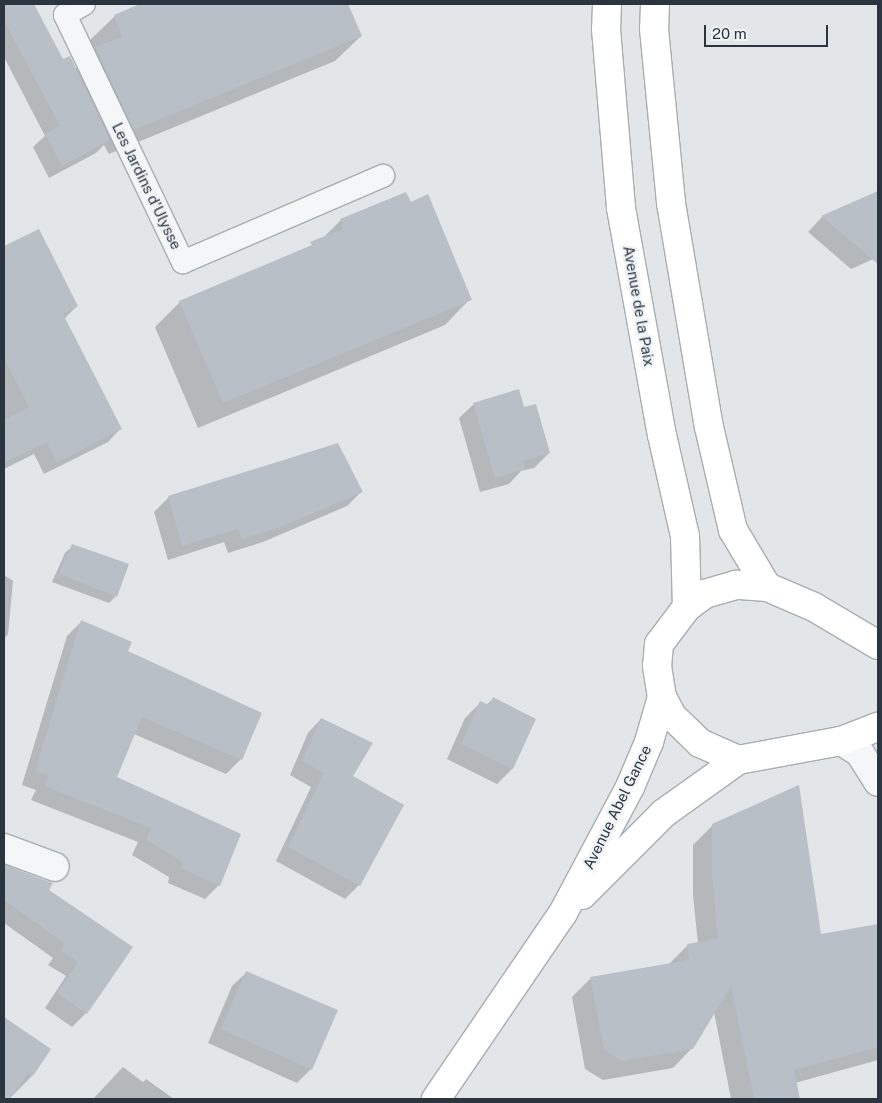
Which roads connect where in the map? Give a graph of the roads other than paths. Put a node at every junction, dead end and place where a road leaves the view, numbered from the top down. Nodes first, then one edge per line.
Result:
1 (84, 4) edge
2 (607, 4) edge
3 (655, 4) edge
4 (383, 176) dead end
5 (767, 587) junction
6 (687, 607) junction
7 (878, 645) edge
8 (662, 697) junction
9 (878, 726) edge
10 (841, 741) junction
11 (738, 760) junction
12 (878, 782) edge
13 (4, 848) edge
14 (55, 868) dead end
15 (563, 914) junction
16 (436, 1099) edge

1 - 4 lane, Les Jardins d'Ulysse
2 - 6 main road, Avenue de la Paix
3 - 5 main road
5 - 6 main road
5 - 7 main road
6 - 8 main road
8 - 11 main road
8 - 15 main road, Avenue Abel Gance
9 - 10 main road
10 - 11 main road
10 - 12 street
11 - 15 main road, Avenue Abel Gance
13 - 14 street
15 - 16 main road, Avenue Abel Gance

